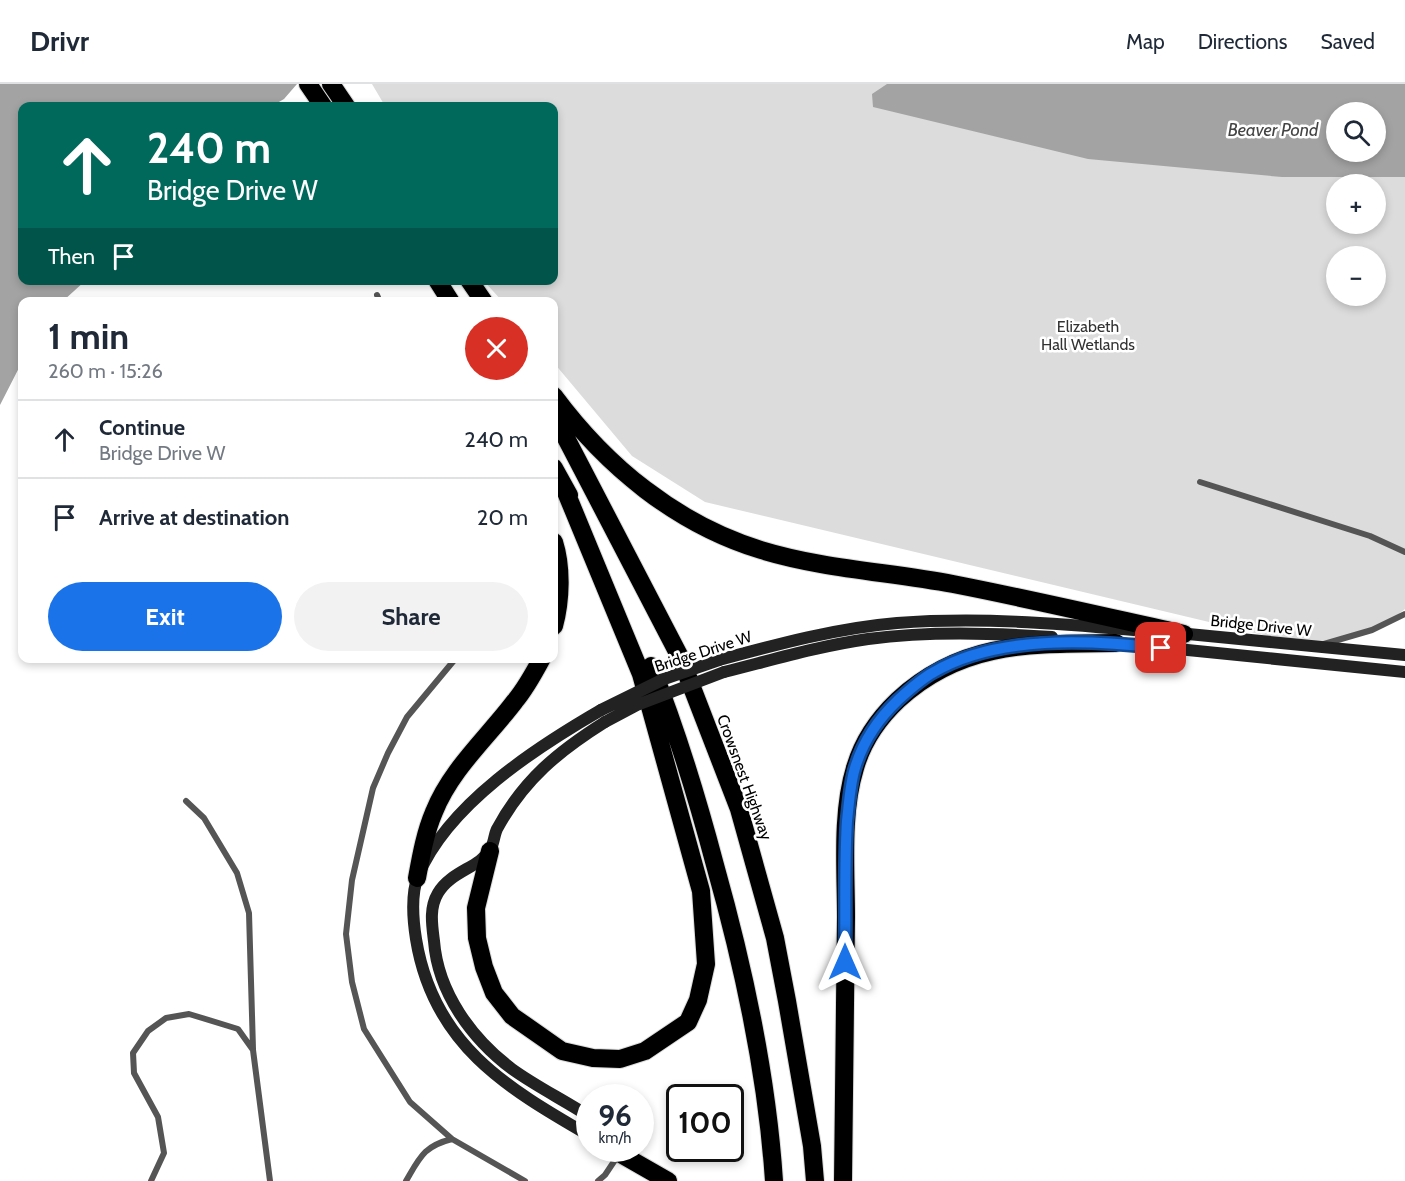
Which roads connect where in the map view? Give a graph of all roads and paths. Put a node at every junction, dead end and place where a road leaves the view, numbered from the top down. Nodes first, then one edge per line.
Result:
1 (308, 84) edge
2 (331, 84) edge
3 (319, 102) edge
4 (343, 102) edge
5 (558, 401) edge
6 (558, 423) edge
7 (558, 476) edge
8 (1200, 482) dead end
9 (563, 485) junction
10 (1405, 552) edge
11 (558, 564) edge
12 (558, 600) edge
13 (1405, 614) edge
14 (1184, 634) junction
15 (1116, 643) junction
16 (1314, 646) junction
17 (1405, 655) edge
18 (452, 663) edge
19 (539, 663) edge
20 (1405, 672) edge
21 (603, 716) junction
22 (186, 801) dead end
23 (490, 851) junction
24 (417, 878) junction
25 (253, 1050) junction
26 (576, 1108) edge
27 (576, 1128) edge
28 (452, 1139) junction
29 (611, 1162) edge
30 (636, 1162) edge
31 (151, 1181) edge
32 (270, 1181) edge
33 (406, 1181) edge
34 (525, 1181) edge
35 (598, 1181) edge
36 (668, 1181) edge
37 (774, 1181) edge
38 (815, 1181) edge
39 (843, 1181) edge

1 - 3 highway
2 - 4 highway
5 - 14 highway
6 - 38 highway, Crowsnest Highway
7 - 9 highway
8 - 10 lane
9 - 23 highway
9 - 37 highway
11 - 12 highway
13 - 16 lane
14 - 16 street, Bridge Drive W
14 - 21 street, Bridge Drive W, bridge
15 - 20 street, Bridge Drive W
15 - 21 street, Bridge Drive W, bridge
15 - 39 highway
16 - 17 street, Bridge Drive W
18 - 28 lane
19 - 24 highway
21 - 23 street, Bridge Drive W
21 - 24 street, Bridge Drive W
22 - 25 lane
23 - 26 street
24 - 27 street, Bridge Drive W
25 - 31 lane
25 - 32 lane
28 - 33 lane
28 - 34 lane
29 - 35 lane
30 - 36 highway

